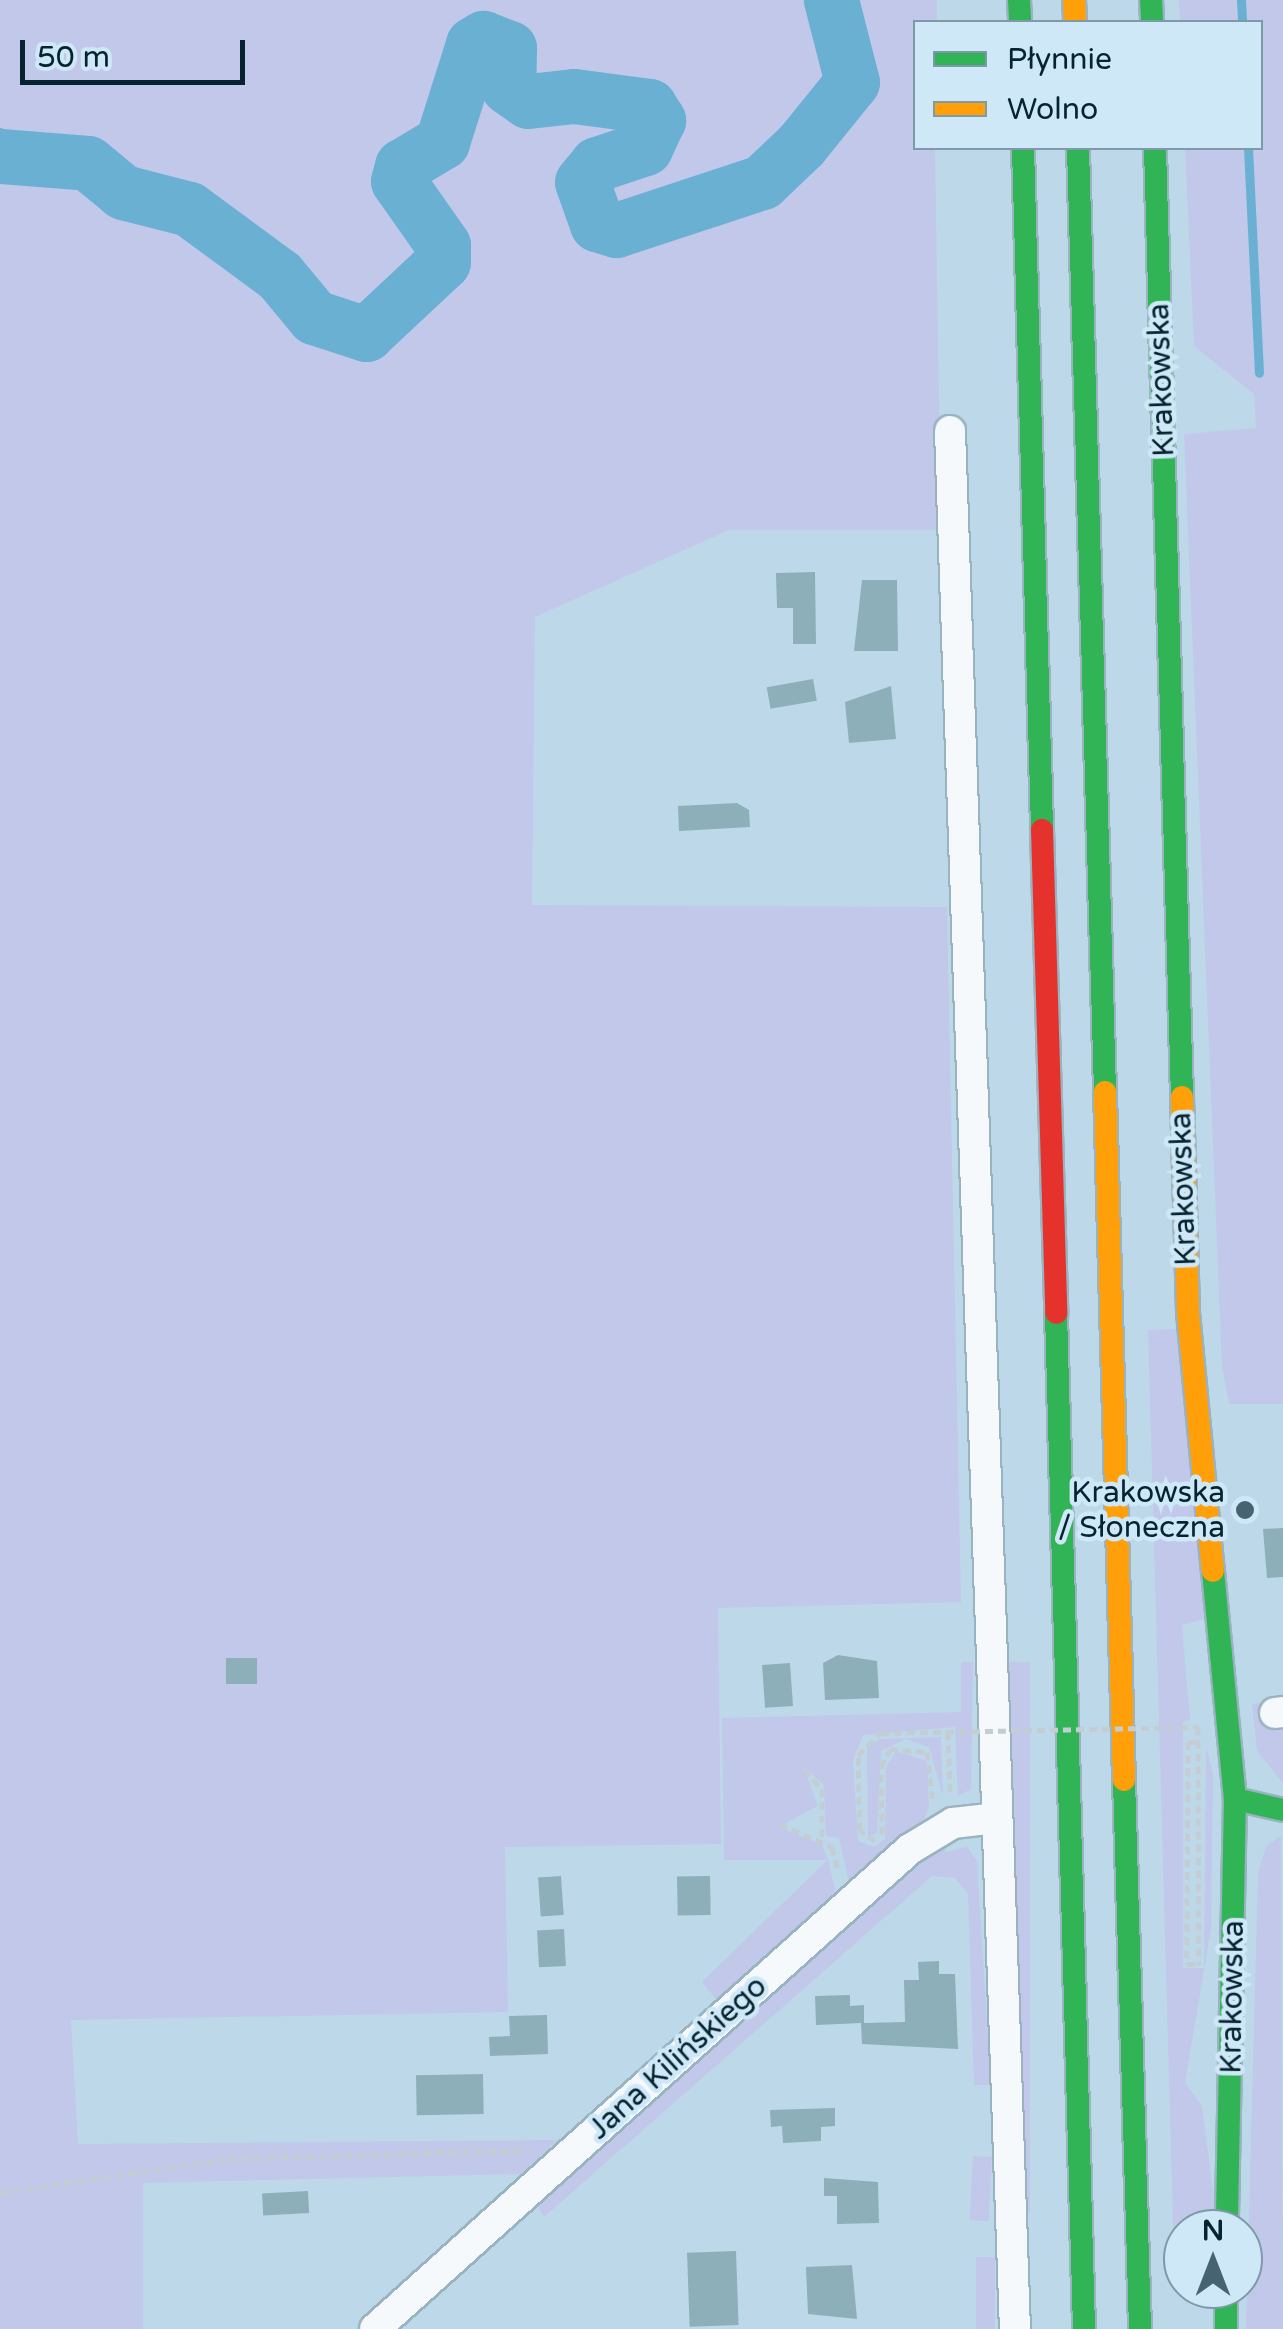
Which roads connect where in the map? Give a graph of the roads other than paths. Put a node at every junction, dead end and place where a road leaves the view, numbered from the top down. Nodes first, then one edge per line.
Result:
1 (1024, 150) edge
2 (1078, 150) edge
3 (1156, 150) edge
4 (950, 431) dead end
5 (1236, 1799) junction
6 (1283, 1810) edge
7 (996, 1818) junction
8 (1227, 2209) edge
9 (375, 2329) edge
10 (1015, 2329) edge
11 (1084, 2329) edge
12 (1140, 2329) edge

1 - 11 main road
2 - 12 main road
3 - 5 main road, Krakowska
4 - 7 street
5 - 6 main road
5 - 8 main road, Krakowska
7 - 9 street, Jana Kilińskiego
7 - 10 street

